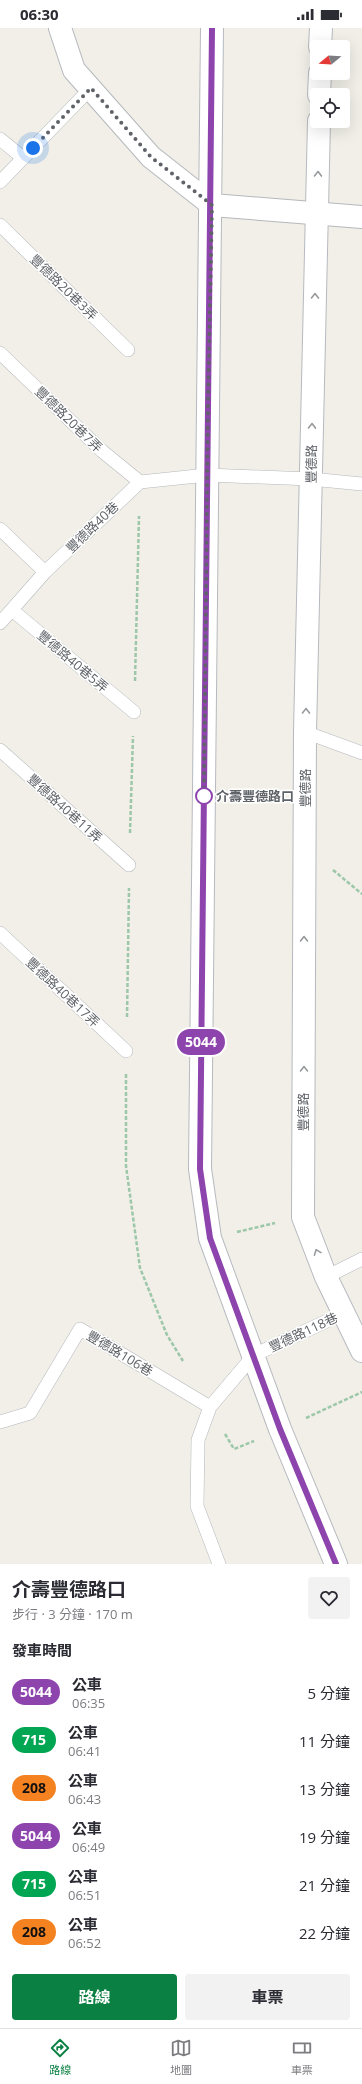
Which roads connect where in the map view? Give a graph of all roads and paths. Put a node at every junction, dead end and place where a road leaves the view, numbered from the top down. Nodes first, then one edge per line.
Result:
1 (60, 28) edge
2 (212, 28) edge
3 (321, 28) edge
4 (320, 40) edge
5 (91, 88) junction
6 (319, 128) edge
7 (0, 139) edge
8 (23, 158) junction
9 (0, 182) edge
10 (212, 205) junction
11 (317, 213) junction
12 (362, 217) edge
13 (0, 225) edge
14 (128, 350) dead end
15 (0, 353) edge
16 (207, 475) junction
17 (311, 479) junction
18 (140, 482) junction
19 (362, 484) edge
20 (0, 529) edge
21 (45, 572) junction
22 (12, 610) junction
23 (0, 623) edge
24 (134, 712) junction
25 (305, 732) junction
26 (0, 750) edge
27 (362, 753) edge
28 (129, 865) junction
29 (0, 933) edge
30 (126, 1051) junction
31 (303, 1217) junction
32 (210, 1238) junction
33 (362, 1259) edge
34 (326, 1276) junction
35 (344, 1313) junction
36 (362, 1351) edge
37 (254, 1355) junction
38 (187, 1368) dead end
39 (362, 1392) edge
40 (210, 1407) junction
41 (0, 1422) edge
42 (280, 1429) junction
43 (219, 1564) edge
44 (336, 1564) edge

1 - 5 main road
2 - 10 main road
3 - 4 main road
5 - 8 lane
5 - 10 main road
11 -> 6 main road, 豐德路
7 - 8 lane
8 - 9 lane
10 - 11 main road
10 - 16 main road
11 - 12 main road
17 -> 11 main road, 豐德路
13 - 14 lane, 豐德路20巷3弄
15 - 18 lane, 豐德路20巷7弄
16 - 17 lane
16 - 18 lane
16 - 32 main road
17 - 19 lane
25 -> 17 main road, 豐德路
18 - 21 lane, 豐德路40巷
18 - 24 path
20 - 21 lane
21 - 22 lane, 豐德路40巷
22 - 23 lane, 豐德路40巷
22 - 24 lane, 豐德路40巷5弄
24 - 28 path
25 - 27 lane
31 -> 25 main road, 豐德路
26 - 28 lane, 豐德路40巷11弄
28 - 30 path
29 - 30 lane, 豐德路40巷17弄
30 - 38 path
31 - 32 path
34 -> 31 main road, 豐德路
32 - 37 main road
33 - 34 lane
34 - 35 main road, 豐德路
35 - 36 main road, 豐德路
35 - 37 lane, 豐德路118巷
37 - 40 lane, 豐德路118巷
37 - 42 main road
39 - 42 path
40 - 41 lane, 豐德路106巷
40 - 42 path
40 - 43 lane, 豐德路118巷
42 - 44 main road

